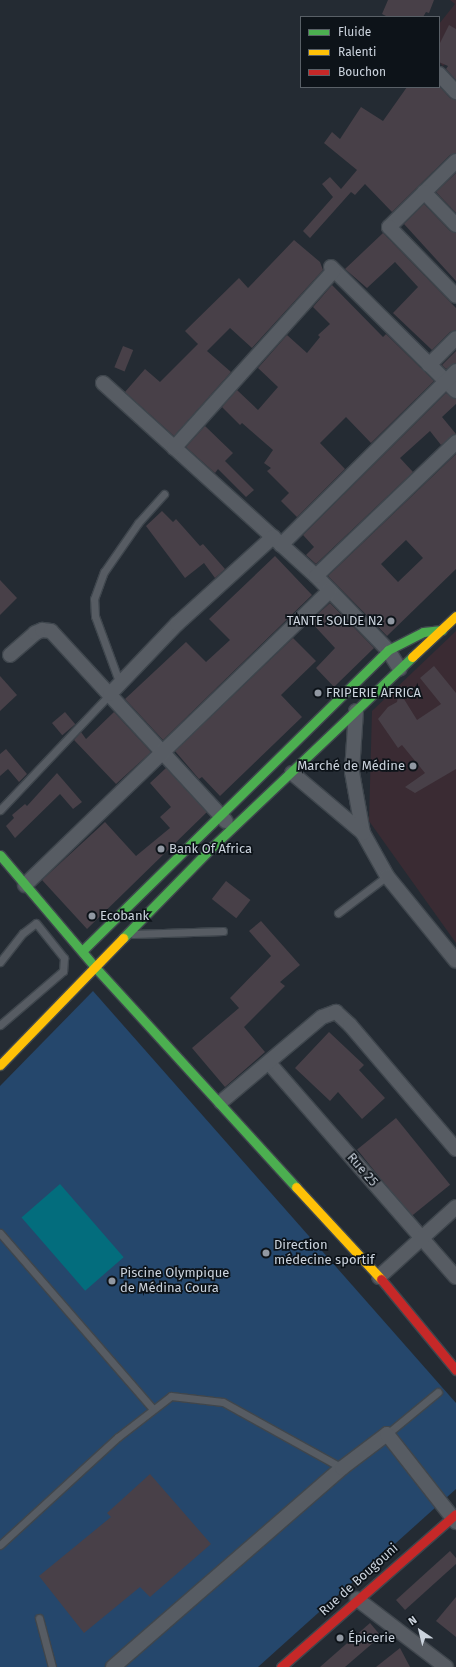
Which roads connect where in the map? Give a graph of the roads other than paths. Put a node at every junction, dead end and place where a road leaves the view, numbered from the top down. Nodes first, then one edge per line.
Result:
1 (440, 75) edge
2 (456, 92) edge
3 (456, 160) edge
4 (424, 192) junction
5 (456, 225) edge
6 (456, 296) edge
7 (456, 338) edge
8 (429, 365) junction
9 (456, 371) edge
10 (446, 381) junction
11 (103, 383) dead end
12 (456, 391) edge
13 (456, 442) edge
14 (174, 448) junction
15 (164, 494) dead end
16 (277, 541) junction
17 (316, 576) junction
18 (330, 590) junction
19 (456, 616) edge
20 (442, 630) junction
21 (388, 650) junction
22 (10, 656) dead end
23 (400, 669) junction
24 (115, 689) junction
25 (356, 711) junction
26 (162, 752) junction
27 (292, 773) junction
28 (0, 810) edge
29 (220, 814) junction
30 (233, 828) junction
31 (363, 833) junction
32 (0, 855) edge
33 (387, 876) junction
34 (25, 885) junction
35 (49, 913) junction
36 (338, 913) dead end
37 (36, 923) junction
38 (223, 931) dead end
39 (127, 934) junction
40 (82, 951) junction
41 (456, 961) edge
42 (0, 962) edge
43 (95, 967) junction
44 (0, 1024) edge
45 (269, 1063) junction
46 (0, 1064) edge
47 (221, 1102) junction
48 (456, 1149) edge
49 (456, 1207) edge
50 (0, 1233) edge
51 (421, 1237) junction
52 (379, 1276) junction
53 (456, 1276) edge
54 (456, 1370) edge
55 (438, 1392) dead end
56 (153, 1408) junction
57 (387, 1434) junction
58 (342, 1468) junction
59 (454, 1518) edge
60 (0, 1545) edge
61 (357, 1599) junction
62 (39, 1618) dead end
63 (52, 1667) edge
64 (113, 1667) edge
65 (281, 1667) edge
66 (446, 1667) edge

1 - 2 street
3 - 4 street
4 - 5 street
4 - 6 street
7 - 8 street
8 - 10 street
8 - 14 street
9 - 10 street
10 - 12 street
10 - 16 street
11 - 14 street
13 - 17 street
14 - 16 street
15 - 24 lane
16 - 17 street
16 - 24 street
17 - 18 street
18 - 21 street
18 - 26 street
19 - 20 street
20 - 21 street
20 - 23 street
21 - 23 street
21 - 29 street
22 - 24 street
23 - 25 street
24 - 26 street
24 - 28 lane
25 - 27 street
25 - 31 street
26 - 29 street
26 - 34 street
27 - 30 street
27 - 31 street
29 - 30 street
29 - 40 street
30 - 39 street
31 - 33 street
32 - 34 street
33 - 36 lane
33 - 41 street
34 - 35 street
35 - 37 lane
35 - 40 street
37 - 42 lane
37 - 44 lane
38 - 39 lane
39 - 43 street
40 - 43 street
43 - 46 street
43 - 47 street
45 - 47 street
45 - 48 street
45 - 51 street, Rue 25
47 - 52 street
49 - 51 street
50 - 56 lane
51 - 52 street
51 - 53 street, Rue 25
52 - 54 street
55 - 57 lane
56 - 58 lane
56 - 60 lane
57 - 58 street
57 - 59 street
58 - 64 street
59 - 61 street, Rue de Bougouni
61 - 65 street, Rue de Bougouni
61 - 66 street
62 - 63 lane

